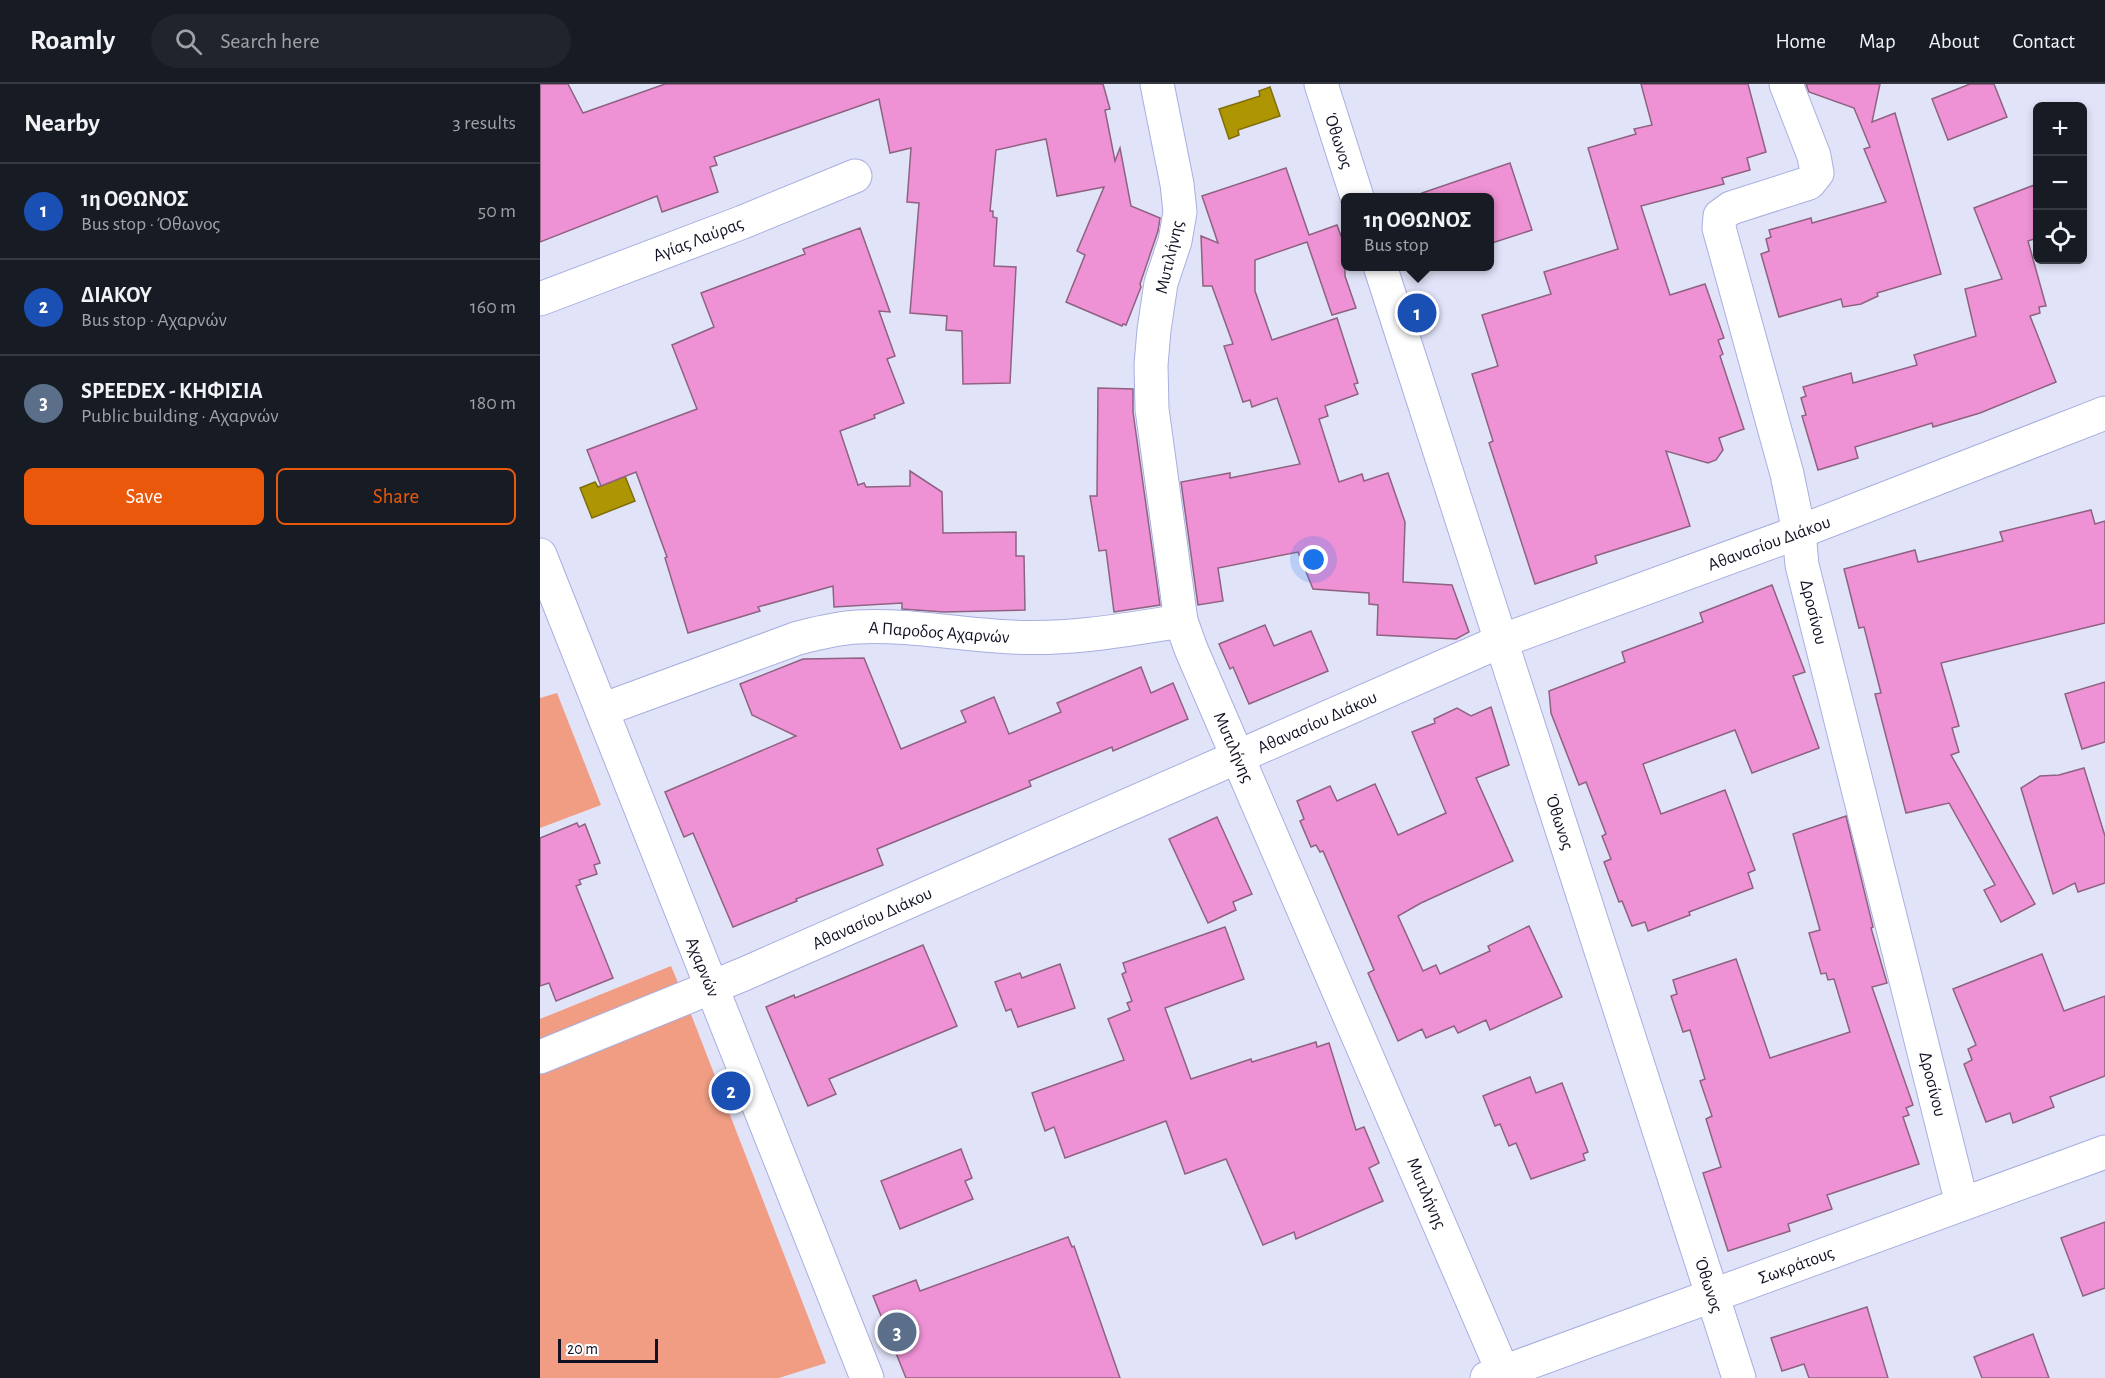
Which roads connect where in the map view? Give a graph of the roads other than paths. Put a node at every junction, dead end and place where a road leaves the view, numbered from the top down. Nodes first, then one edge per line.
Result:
1 (1157, 84) edge
2 (1321, 84) edge
3 (1786, 84) edge
4 (855, 176) dead end
5 (1356, 193) edge
6 (1381, 271) edge
7 (540, 299) edge
8 (2105, 413) edge
9 (1799, 532) junction
10 (540, 555) edge
11 (1181, 621) junction
12 (1501, 641) junction
13 (602, 710) junction
14 (1239, 757) junction
15 (712, 987) junction
16 (540, 1057) edge
17 (2105, 1152) edge
18 (1962, 1204) junction
19 (1713, 1296) junction
20 (1495, 1375) edge
21 (867, 1378) edge
22 (1739, 1378) edge

1 - 11 street, Μυτιλήνης
2 - 5 street, Όθωνος
3 - 9 street, Δροσίνου
4 - 7 street, Αγίας Λαύρας
6 - 12 street, Όθωνος
8 - 9 street, Αθανασίου Διάκου
9 - 12 street, Αθανασίου Διάκου
9 - 18 street, Δροσίνου
10 - 13 street, Αχαρνών
11 - 13 street, Α Παροδος Αχαρνών
11 - 14 street, Μυτιλήνης
12 - 14 street, Αθανασίου Διάκου
12 - 19 street, Όθωνος
13 - 15 street, Αχαρνών
14 - 15 street, Αθανασίου Διάκου
14 - 20 street, Μυτιλήνης
15 - 16 street, Αθανασίου Διάκου
15 - 21 street, Αχαρνών
17 - 18 street, Σωκράτους
18 - 19 street, Σωκράτους
19 - 20 street, Σωκράτους
19 - 22 street, Όθωνος

